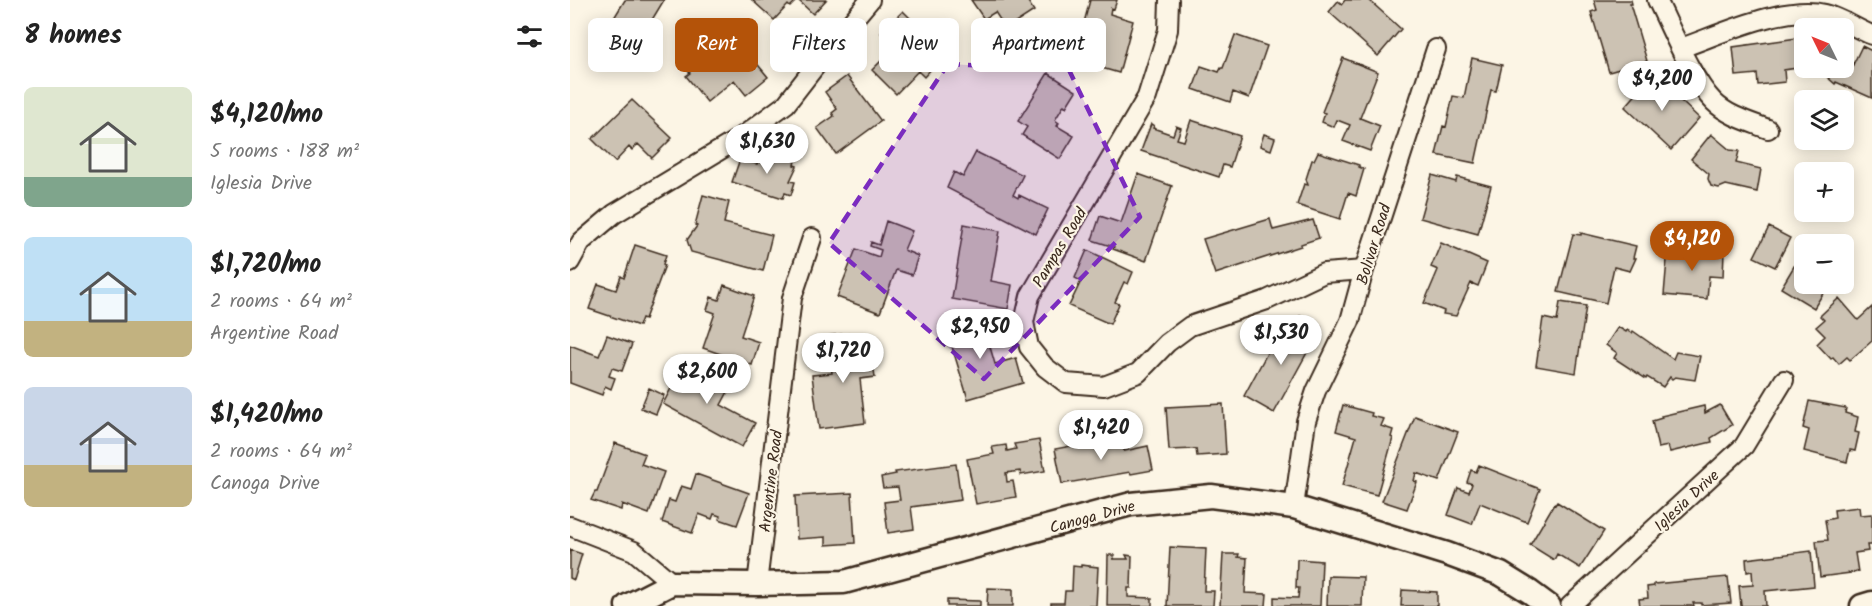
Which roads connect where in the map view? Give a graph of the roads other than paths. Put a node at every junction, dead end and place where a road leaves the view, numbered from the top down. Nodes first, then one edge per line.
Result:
1 (870, 0) edge
2 (1169, 0) edge
3 (1657, 0) edge
4 (1872, 35) edge
5 (1681, 48) junction
6 (1436, 49) dead end
7 (1768, 129) dead end
8 (812, 238) dead end
9 (570, 262) edge
10 (1364, 270) junction
11 (1784, 380) dead end
12 (1294, 507) junction
13 (570, 526) edge
14 (672, 583) junction
15 (757, 584) junction
16 (1872, 603) edge
17 (627, 606) edge
18 (1549, 606) edge
19 (1570, 606) edge
20 (1862, 606) edge

1 - 9 street
2 - 10 street, Pampas Road
3 - 5 street
4 - 5 street
5 - 7 street
6 - 10 street, Bolivar Road
8 - 15 street, Argentine Road
10 - 12 street, Bolivar Road
11 - 19 street, Iglesia Drive
12 - 15 street, Canoga Drive
12 - 18 street, Canoga Drive
13 - 14 street
14 - 15 street, Canoga Drive
14 - 17 street, Canoga Drive
16 - 20 street

